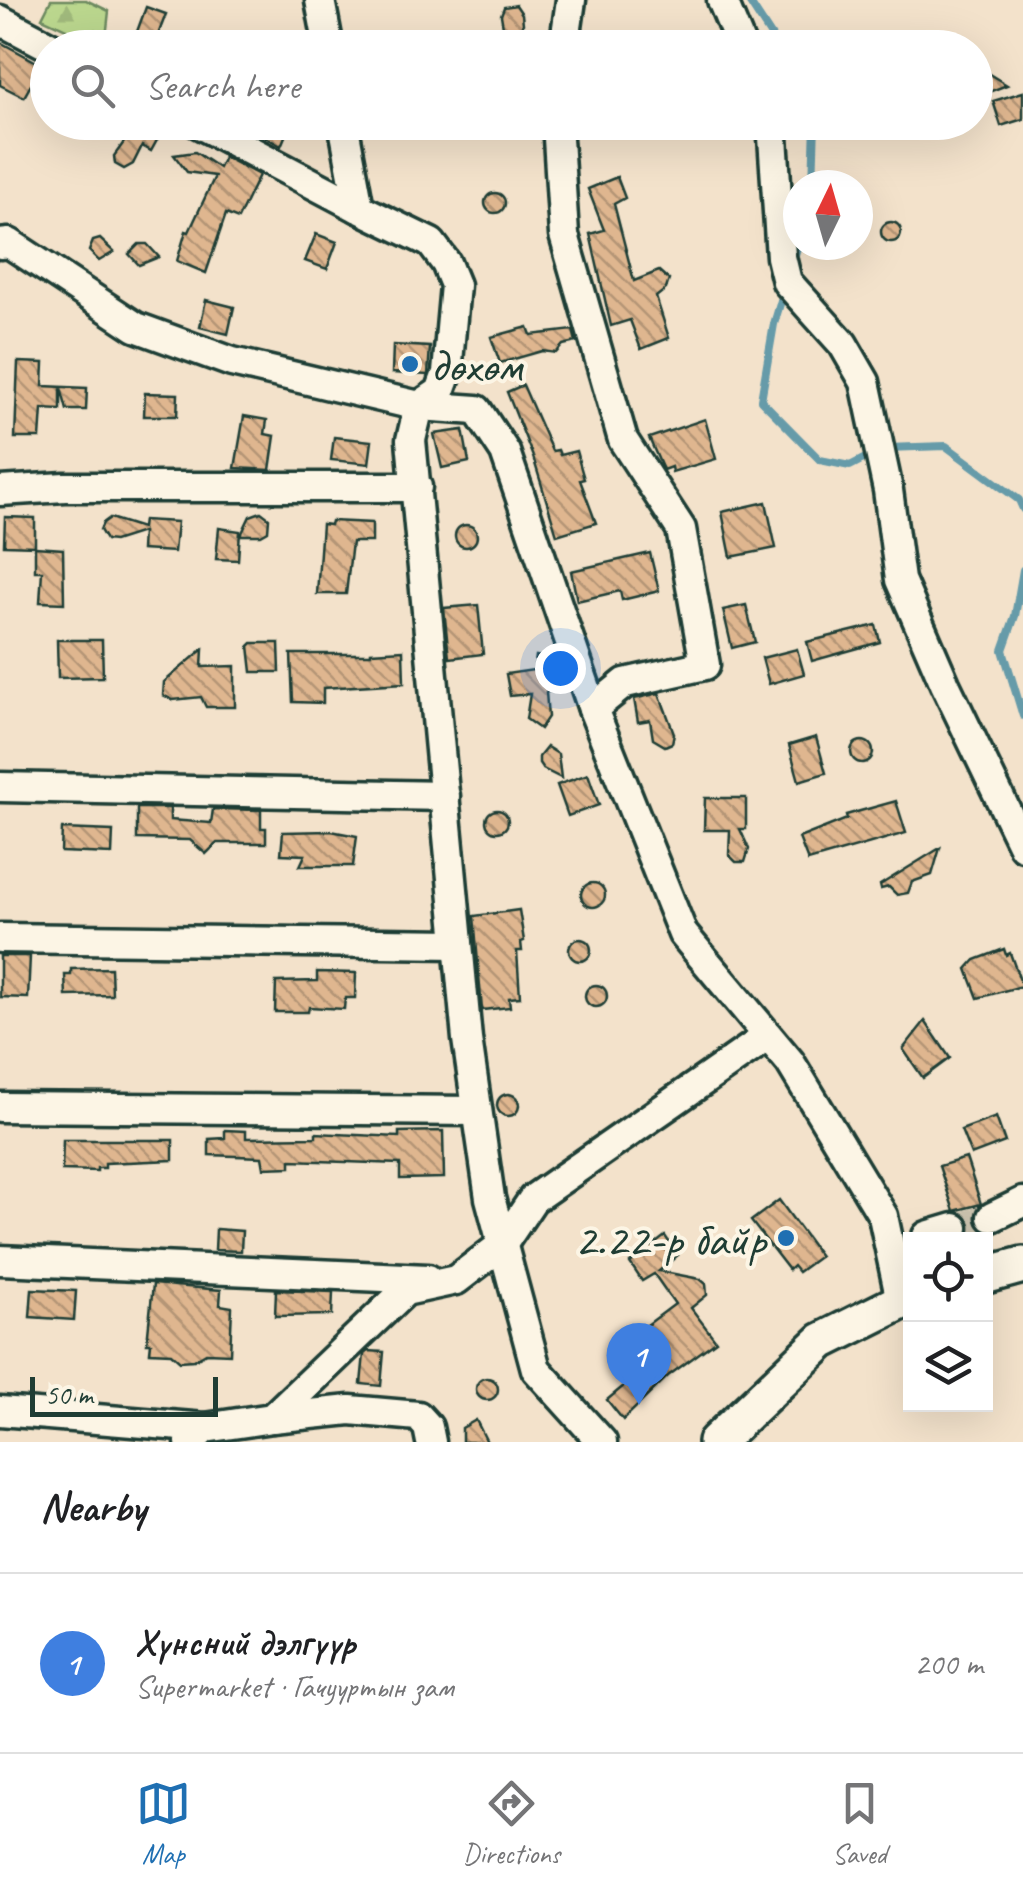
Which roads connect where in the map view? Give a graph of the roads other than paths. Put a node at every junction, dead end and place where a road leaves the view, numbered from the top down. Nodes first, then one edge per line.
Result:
1 (320, 0) edge
2 (571, 0) edge
3 (722, 0) edge
4 (0, 20) edge
5 (326, 30) edge
6 (567, 30) edge
7 (734, 30) edge
8 (30, 36) edge
9 (230, 140) edge
10 (346, 140) edge
11 (558, 140) edge
12 (773, 140) edge
13 (359, 208) junction
14 (3, 241) edge
15 (420, 406) junction
16 (417, 487) junction
17 (0, 490) edge
18 (593, 709) junction
19 (0, 788) edge
20 (445, 796) junction
21 (1023, 846) edge
22 (0, 938) edge
23 (458, 944) junction
24 (768, 1036) junction
25 (0, 1106) edge
26 (477, 1111) junction
27 (1023, 1202) edge
28 (992, 1217) tunnel mouth
29 (954, 1228) tunnel mouth
30 (940, 1232) edge
31 (502, 1245) junction
32 (0, 1260) edge
33 (1023, 1265) edge
34 (993, 1272) edge
35 (456, 1280) junction
36 (903, 1288) edge
37 (903, 1301) edge
38 (0, 1411) edge
39 (272, 1418) junction
40 (198, 1435) edge
41 (430, 1442) edge
42 (602, 1442) edge
43 (716, 1442) edge

1 - 5 street
2 - 6 street
3 - 7 street
4 - 8 street
9 - 13 street
10 - 13 street
11 - 18 street
12 - 21 street
13 - 15 street
14 - 15 street
15 - 16 street
15 - 18 street
16 - 17 street
16 - 20 street
18 - 24 street
19 - 20 street
20 - 23 street
22 - 23 street
23 - 26 street
24 - 31 street
24 - 36 street
25 - 26 street
26 - 31 street
27 - 28 street
29 - 30 street
31 - 35 street
31 - 42 street
32 - 35 street
33 - 34 main road
35 - 39 street
37 - 43 main road
38 - 40 street
39 - 40 street
39 - 41 street

